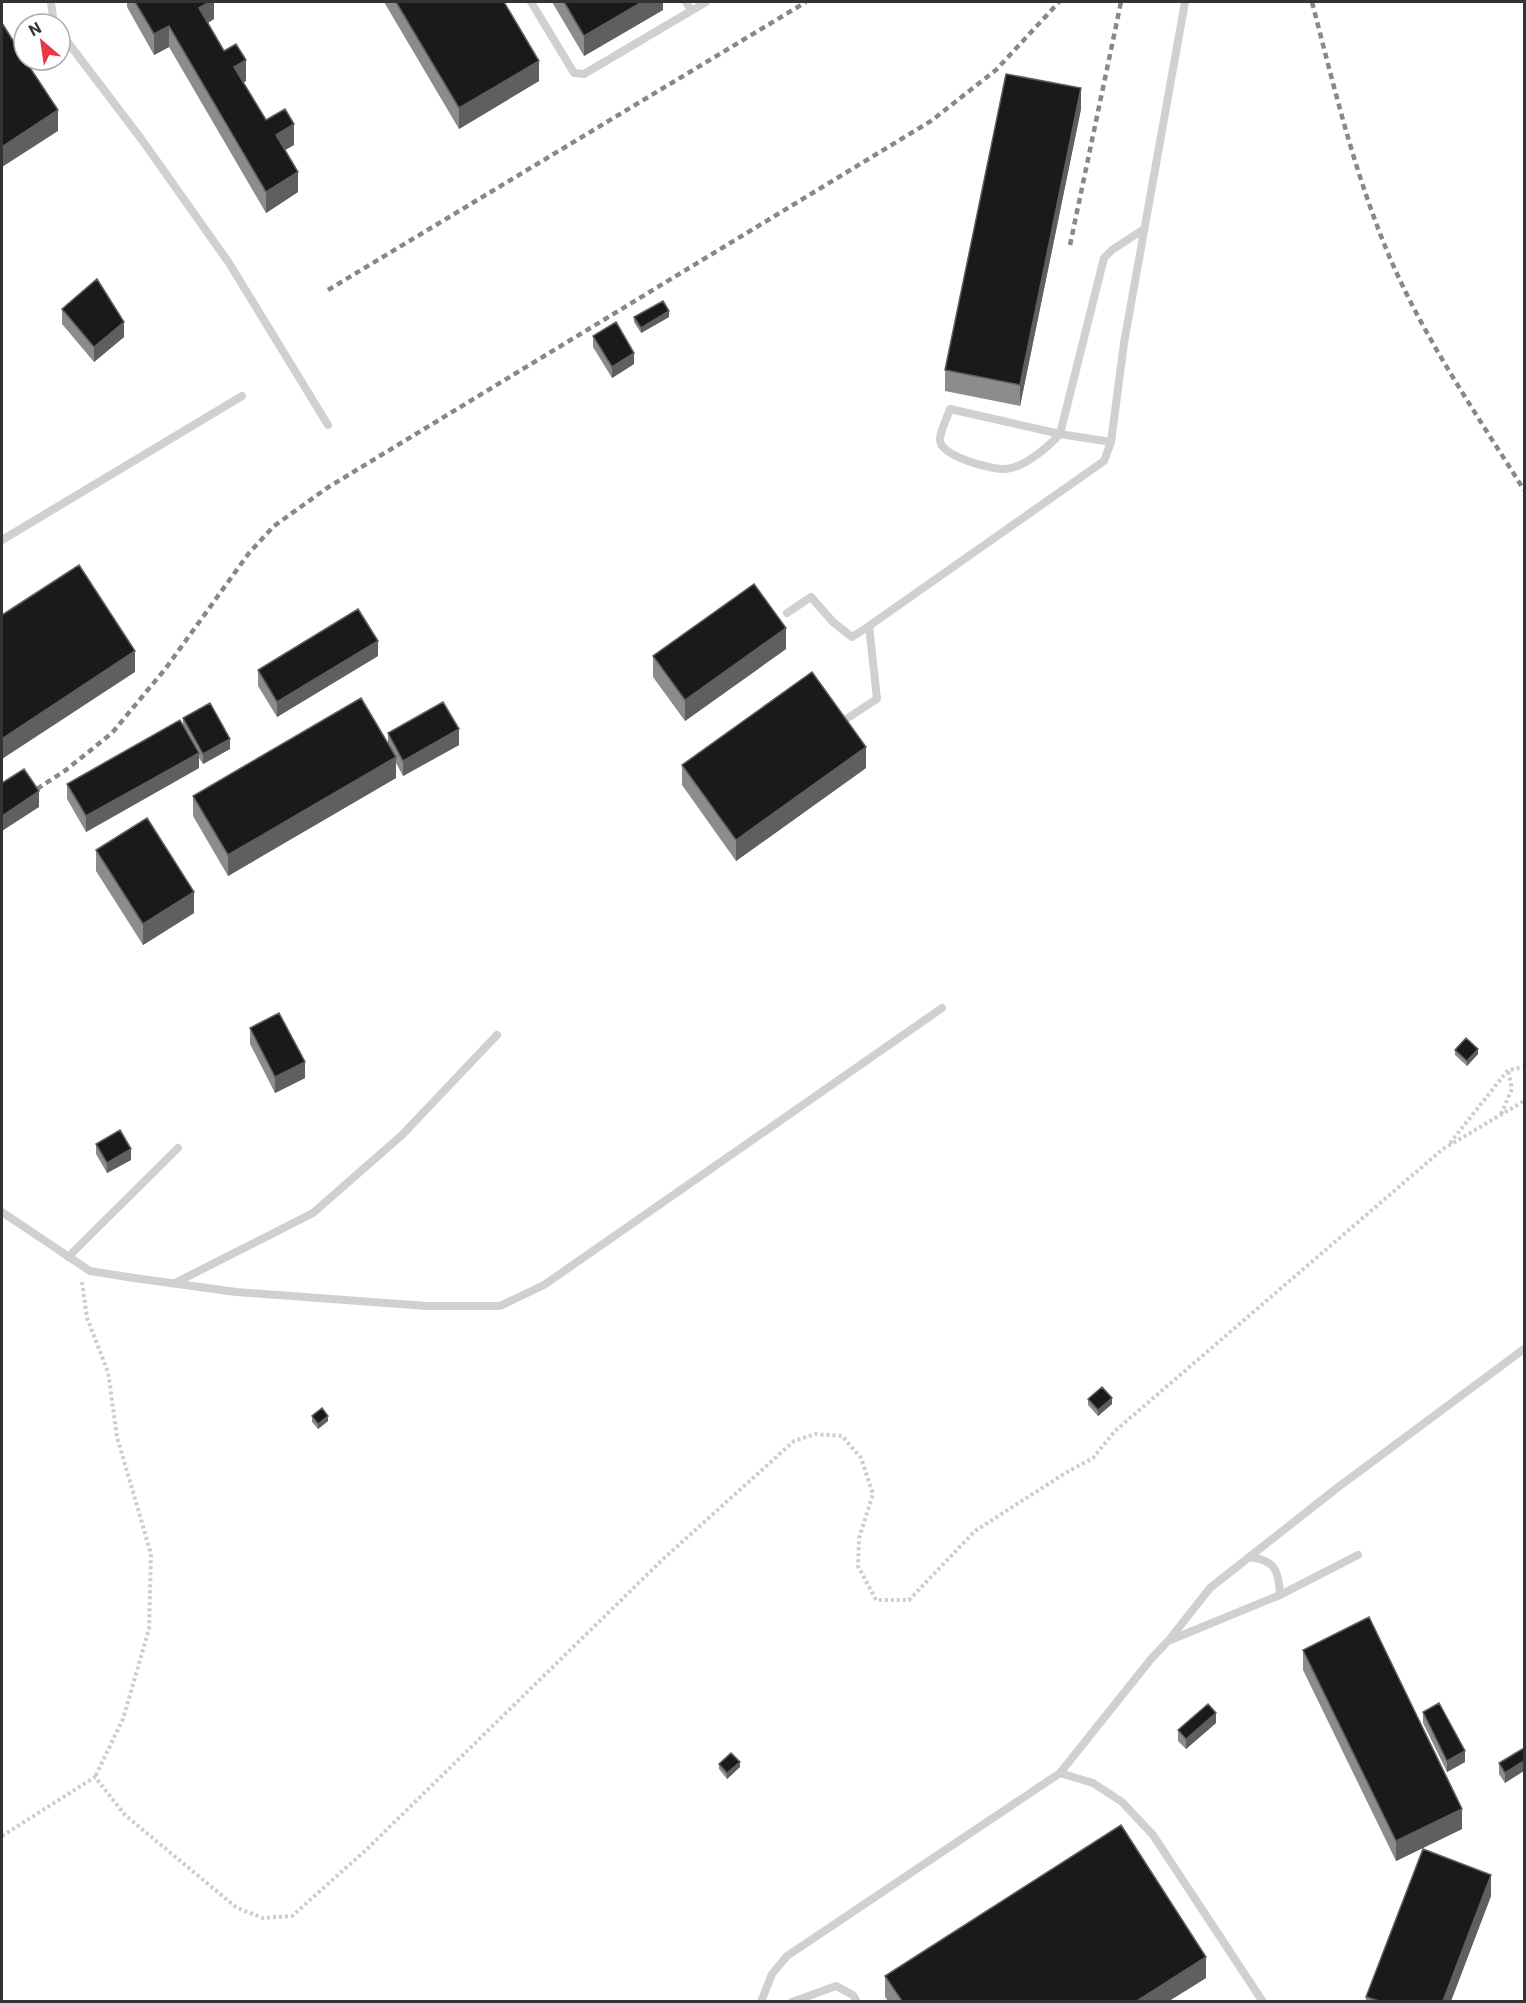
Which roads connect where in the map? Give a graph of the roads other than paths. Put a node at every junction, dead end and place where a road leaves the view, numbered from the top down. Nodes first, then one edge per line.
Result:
1 (531, 2) edge
2 (686, 2) edge
3 (706, 2) edge
4 (1185, 2) edge
5 (691, 10) junction
6 (72, 48) edge
7 (1144, 229) junction
8 (242, 396) dead end
9 (328, 425) dead end
10 (1060, 434) junction
11 (1111, 442) junction
12 (2, 540) edge
13 (788, 613) dead end
14 (869, 626) junction
15 (843, 721) edge
16 (942, 1008) dead end
17 (497, 1035) dead end
18 (178, 1148) dead end
19 (2, 1212) edge
20 (68, 1257) junction
21 (176, 1283) junction
22 (1524, 1349) edge
23 (1358, 1555) dead end
24 (1249, 1557) junction
25 (1281, 1594) junction
26 (1168, 1641) junction
27 (1060, 1773) junction
28 (761, 2001) edge
29 (792, 2001) edge
30 (857, 2001) edge
31 (1263, 2001) edge

1 - 5 lane
2 - 5 lane
3 - 5 lane
4 - 7 lane
6 - 9 lane
7 - 10 lane
7 - 11 lane
8 - 12 lane
10 - 10 lane
10 - 11 lane
11 - 14 lane
13 - 14 lane
14 - 15 lane
16 - 21 lane
17 - 21 lane
18 - 20 lane
19 - 20 lane
20 - 21 lane
22 - 24 lane
23 - 25 lane
24 - 25 lane
24 - 26 lane
25 - 26 lane
26 - 27 lane
27 - 28 lane
27 - 31 lane
29 - 30 lane

